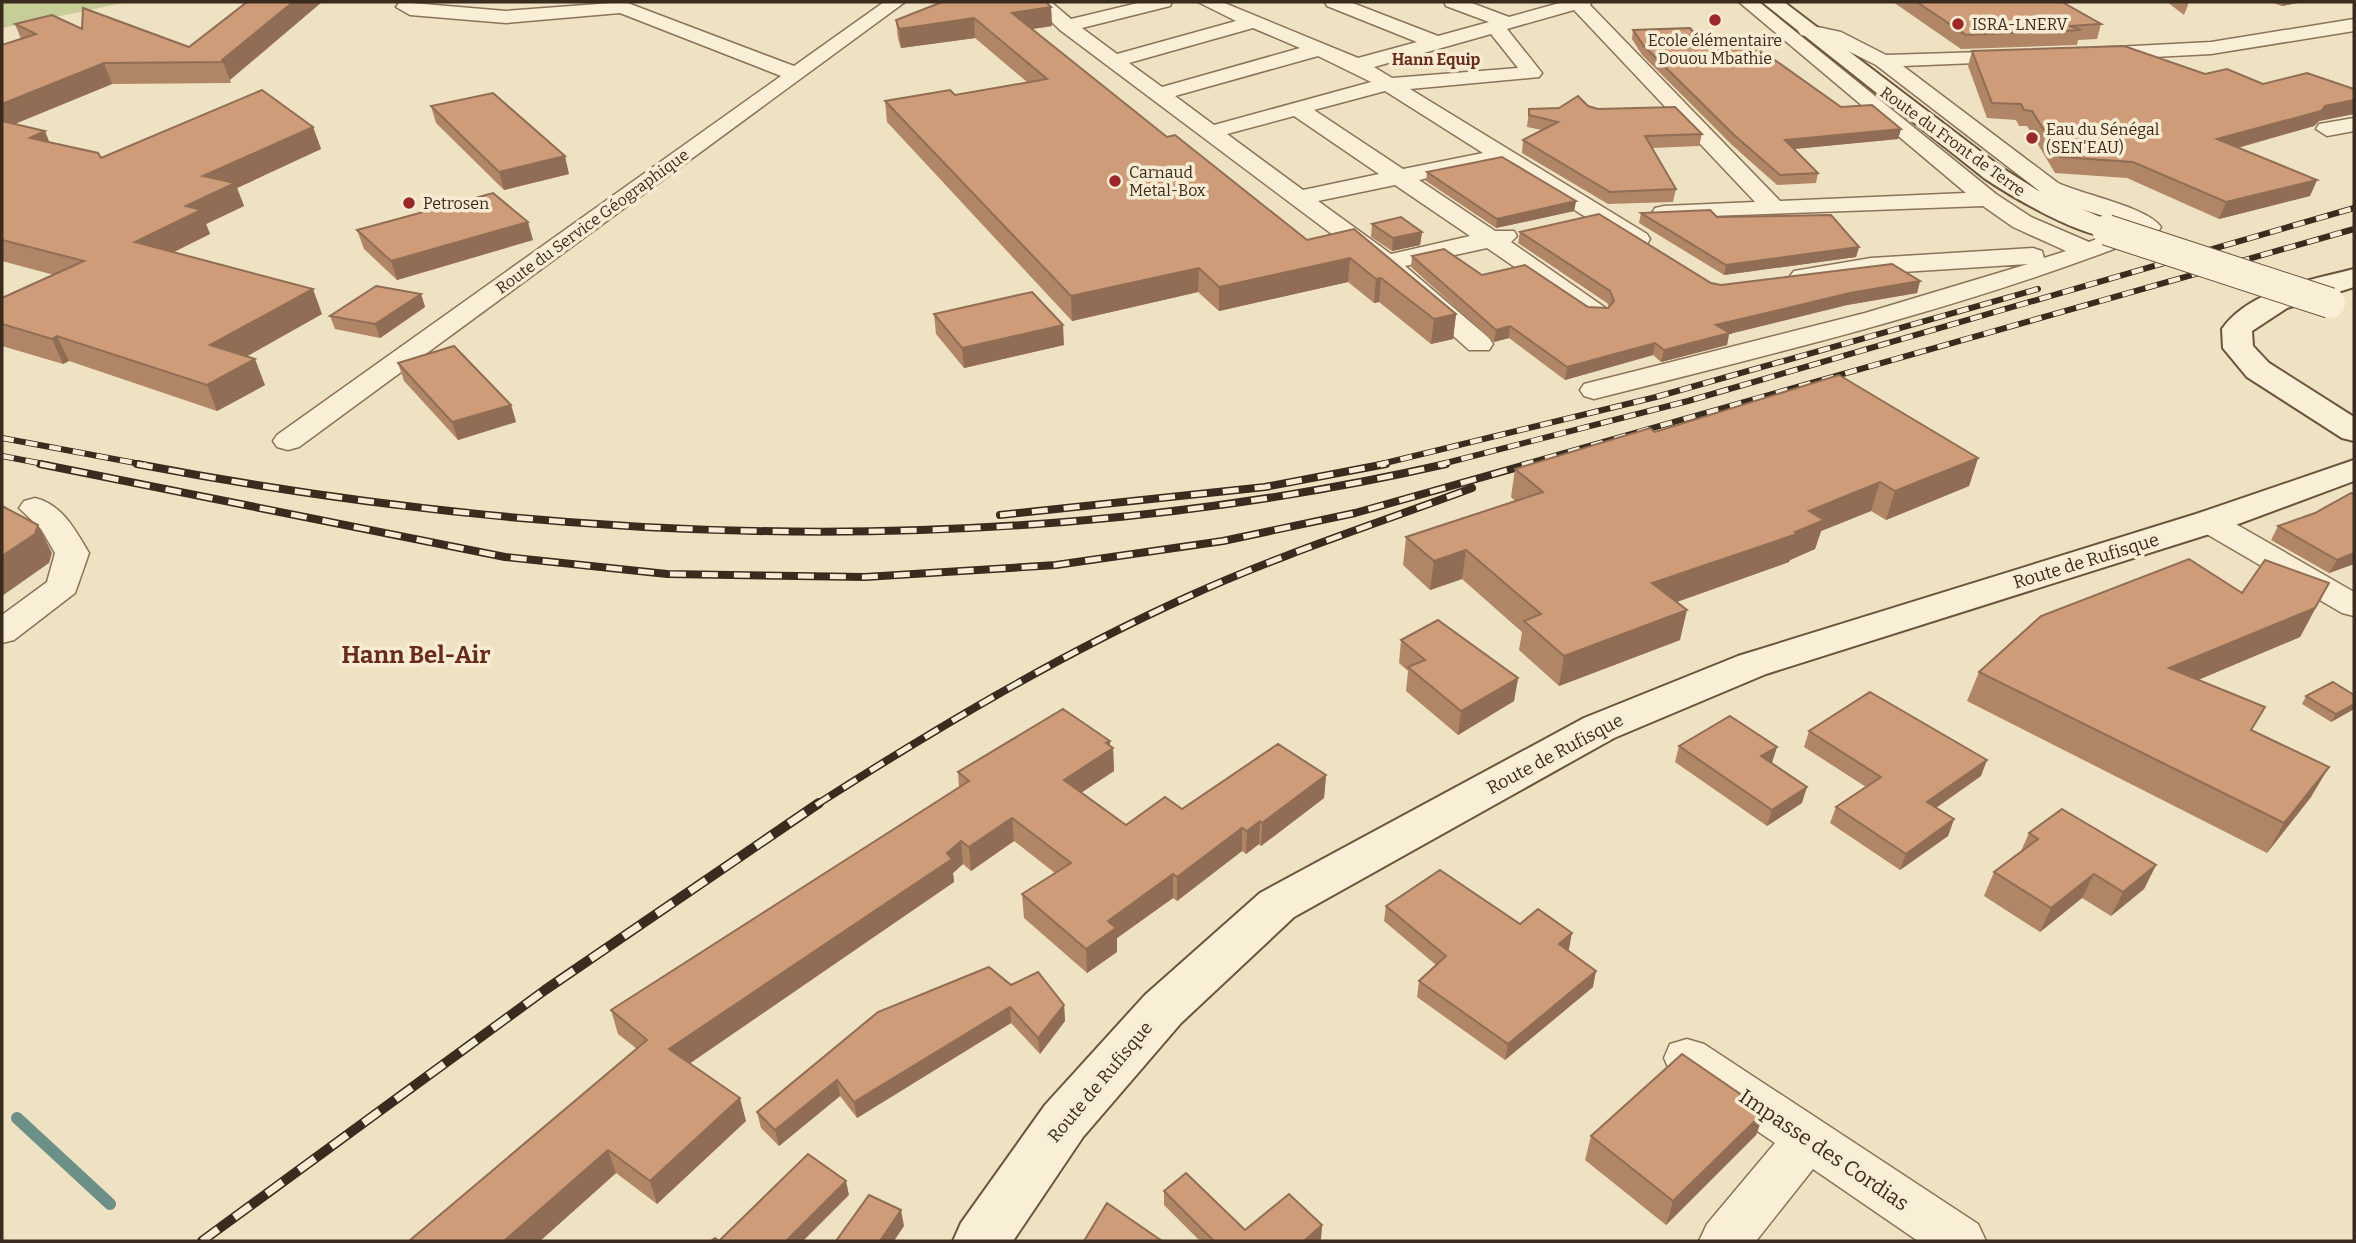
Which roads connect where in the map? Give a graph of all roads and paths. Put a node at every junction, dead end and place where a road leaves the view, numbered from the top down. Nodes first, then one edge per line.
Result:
1 (410, 2) edge
2 (895, 2) edge
3 (1040, 2) edge
4 (1163, 2) edge
5 (1207, 2) edge
6 (1334, 2) edge
7 (1453, 2) edge
8 (1580, 2) edge
9 (617, 5) edge
10 (1766, 7) edge
11 (1254, 22) junction
12 (1502, 24) junction
13 (2354, 25) edge
14 (1067, 26) junction
15 (1808, 31) junction
16 (1437, 43) junction
17 (1320, 49) junction
18 (2075, 55) edge
19 (2034, 56) edge
20 (1116, 60) junction
21 (1883, 61) junction
22 (1357, 65) junction
23 (795, 74) junction
24 (1389, 84) junction
25 (1160, 94) junction
26 (1297, 108) junction
27 (1680, 109) junction
28 (1655, 110) edge
29 (2354, 125) edge
30 (2327, 129) dead end
31 (1212, 132) junction
32 (1505, 155) junction
33 (1399, 177) junction
34 (1298, 198) junction
35 (1988, 199) junction
36 (1774, 208) junction
37 (1599, 215) junction
38 (1572, 221) edge
39 (1531, 230) edge
40 (1490, 239) junction
41 (2098, 241) junction
42 (1657, 251) edge
43 (1386, 263) junction
44 (2354, 278) edge
45 (1781, 279) edge
46 (2342, 305) edge
47 (1597, 311) edge
48 (1479, 344) dead end
49 (1594, 390) dead end
50 (2354, 430) edge
51 (288, 441) dead end
52 (2354, 470) edge
53 (35, 508) dead end
54 (2209, 522) junction
55 (2354, 606) edge
56 (2, 632) edge
57 (1687, 1058) edge
58 (1808, 1139) junction
59 (981, 1241) edge
60 (1725, 1241) edge
61 (1961, 1241) edge

1 - 9 street
2 - 23 street, Route du Service Géographique
3 - 14 street
4 - 14 street
5 - 11 street
6 - 16 street
7 - 12 street
8 - 12 street
8 - 27 street
9 - 23 street
10 - 15 main road, Route du Front de Terre
10 - 35 street
11 - 17 street
11 - 20 street
12 - 16 street
12 - 24 street
13 - 18 street
14 - 20 street
15 - 21 street
15 - 41 main road, Route du Front de Terre
16 - 22 street
17 - 22 street
17 - 25 street
19 - 21 street
20 - 25 street
21 - 41 street
22 - 24 street
23 - 51 street, Route du Service Géographique
24 - 26 street
24 - 32 street
25 - 31 street
26 - 31 street
26 - 33 street
27 - 28 street
27 - 36 street
29 - 30 street
31 - 34 street
32 - 33 street
32 - 37 street
33 - 34 street
33 - 40 street
34 - 43 street
35 - 36 street
35 - 41 street
36 - 37 street
37 - 38 street
37 - 42 street
39 - 40 street
40 - 43 street
40 - 47 street
41 - 45 street
41 - 46 main road, Route du Front de Terre, bridge
41 - 49 street
43 - 48 street
44 - 50 main road
52 - 54 main road, Route de Rufisque
53 - 56 street
54 - 55 street
54 - 59 main road, Route de Rufisque
57 - 58 street, Impasse des Cordias
58 - 60 street
58 - 61 street, Impasse des Cordias

